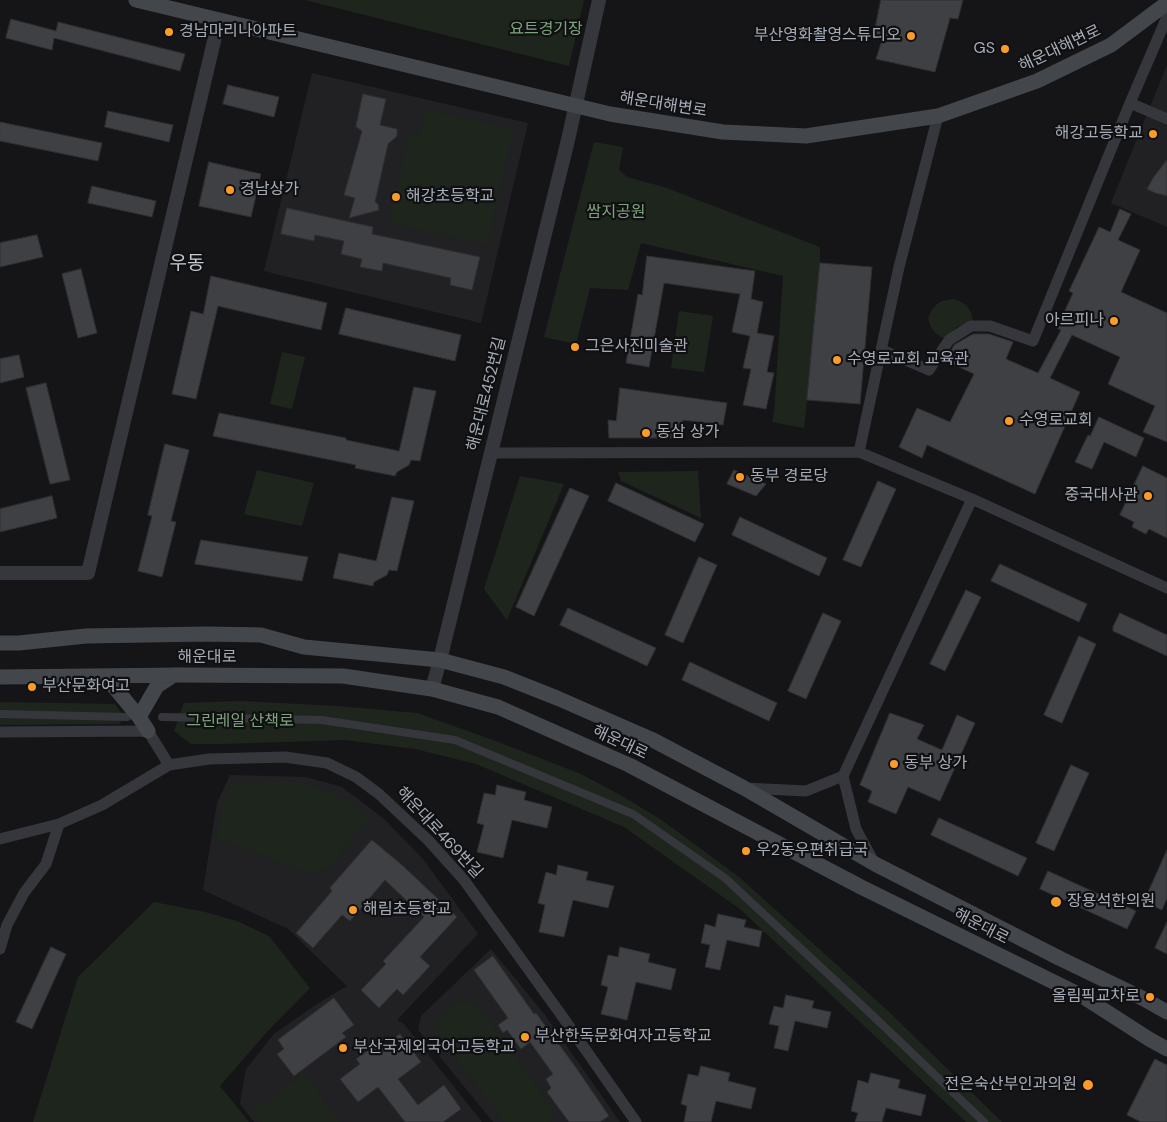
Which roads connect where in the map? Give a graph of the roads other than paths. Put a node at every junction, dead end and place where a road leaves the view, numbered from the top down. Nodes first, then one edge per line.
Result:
1 (136, 0) edge
2 (599, 0) edge
3 (1167, 3) edge
4 (1167, 17) edge
5 (219, 20) junction
6 (1130, 103) junction
7 (575, 106) junction
8 (938, 116) junction
9 (1167, 119) edge
10 (882, 350) junction
11 (859, 452) junction
12 (491, 453) junction
13 (972, 499) junction
14 (0, 573) edge
15 (1167, 588) edge
16 (0, 644) edge
17 (440, 660) junction
18 (174, 675) junction
19 (105, 676) junction
20 (0, 677) edge
21 (432, 689) junction
22 (0, 714) edge
23 (133, 717) junction
24 (162, 717) dead end
25 (148, 731) junction
26 (0, 732) edge
27 (169, 765) junction
28 (843, 776) junction
29 (744, 788) junction
30 (59, 824) junction
31 (0, 840) edge
32 (875, 864) junction
33 (0, 949) edge
34 (1167, 1012) edge
35 (1167, 1049) edge
36 (636, 1122) edge
37 (984, 1122) edge

1 - 5 main road, 해운대해변로
2 - 7 street, 해운대로452번길
3 - 8 main road, 해운대해변로
4 - 6 street
5 - 7 main road, 해운대해변로
5 - 14 street
6 - 9 street
6 - 10 street
7 - 8 main road, 해운대해변로
7 - 12 street, 해운대로452번길
8 - 10 street
10 - 11 street
11 - 12 street
11 - 13 street
12 - 17 street, 해운대로452번길
13 - 15 street
13 - 28 street
16 - 17 main road, 해운대로
17 - 21 street, 해운대로452번길
17 - 29 main road, 해운대로
18 - 19 main road, 해운대로
18 - 21 main road, 해운대로
18 - 23 main road
19 - 20 main road, 해운대로
19 - 23 main road
21 - 35 main road, 해운대로
22 - 23 street
23 - 25 main road
24 - 37 street
25 - 26 street
25 - 27 street
27 - 30 street
27 - 36 street, 해운대로469번길
28 - 29 street
28 - 32 street
29 - 32 main road, 해운대로
30 - 31 street
30 - 33 street
32 - 34 main road, 해운대로

